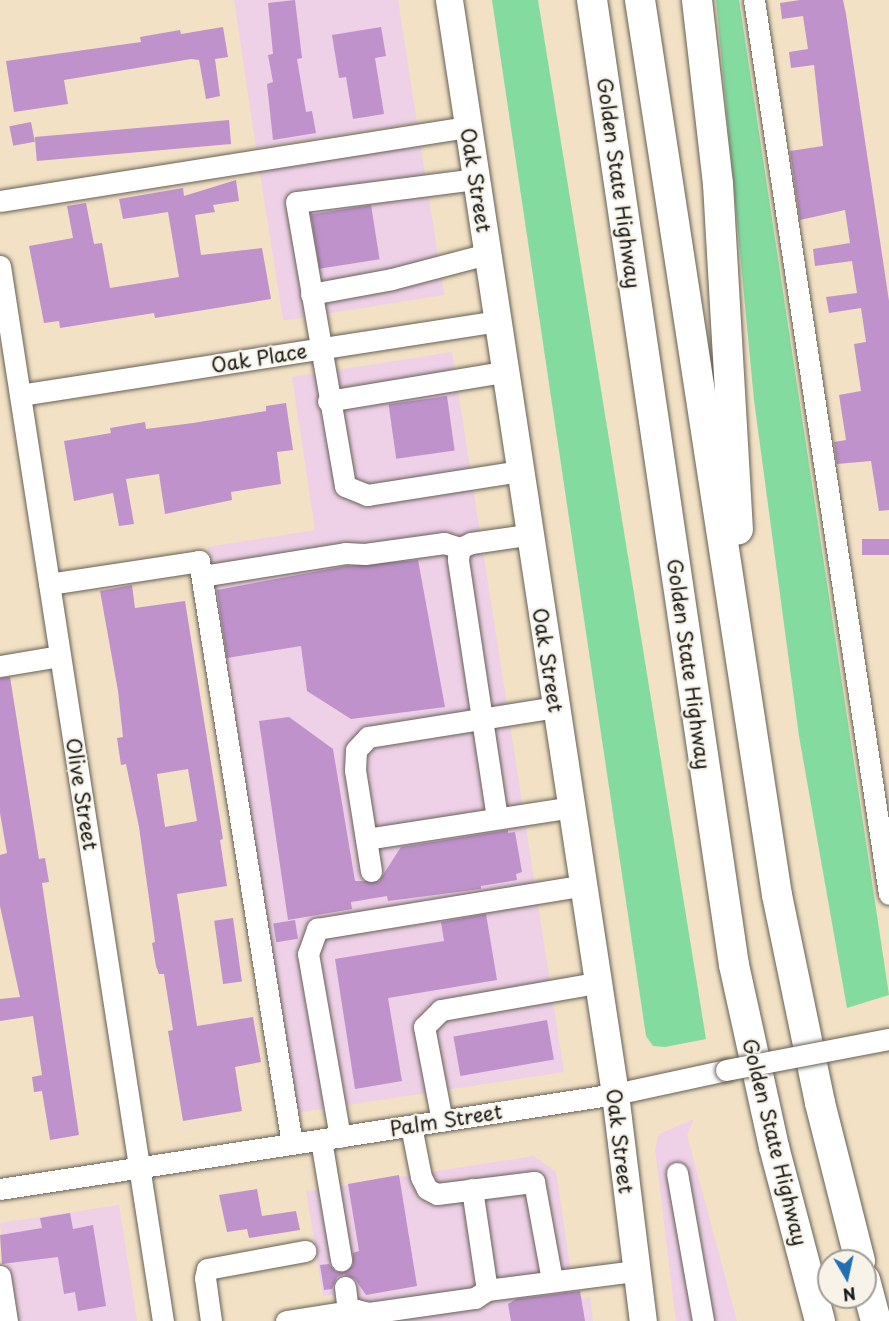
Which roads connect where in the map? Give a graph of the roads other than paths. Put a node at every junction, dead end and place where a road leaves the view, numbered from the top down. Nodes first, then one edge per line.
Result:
1 (449, 0) edge
2 (592, 0) edge
3 (640, 0) edge
4 (698, 0) edge
5 (754, 0) edge
6 (468, 127) junction
7 (476, 179) junction
8 (0, 201) edge
9 (487, 254) junction
10 (0, 266) edge
11 (311, 294) junction
12 (497, 321) junction
13 (320, 348) junction
14 (504, 372) junction
15 (20, 394) junction
16 (328, 402) junction
17 (520, 471) junction
18 (527, 535) junction
19 (460, 548) junction
20 (202, 576) junction
21 (49, 584) junction
22 (60, 656) junction
23 (0, 666) edge
24 (746, 691) junction
25 (556, 707) junction
26 (481, 718) junction
27 (573, 807) junction
28 (497, 818) junction
29 (366, 839) junction
30 (371, 871) dead end
31 (581, 886) junction
32 (889, 894) edge
33 (595, 983) junction
34 (889, 1039) edge
35 (615, 1094) junction
36 (442, 1121) junction
37 (411, 1126) junction
38 (330, 1138) junction
39 (292, 1144) junction
40 (140, 1168) junction
41 (677, 1173) dead end
42 (0, 1189) edge
43 (472, 1189) junction
44 (857, 1249) edge
45 (305, 1251) dead end
46 (341, 1260) dead end
47 (636, 1271) junction
48 (0, 1276) edge
49 (552, 1280) junction
50 (345, 1287) dead end
51 (487, 1290) junction
52 (348, 1311) junction
53 (7, 1321) edge
54 (163, 1321) edge
55 (211, 1321) edge
56 (286, 1321) edge
57 (643, 1321) edge
58 (703, 1321) edge
59 (820, 1321) edge

1 - 6 main road, Oak Street
2 - 59 highway, Golden State Highway
3 - 24 highway
4 - 24 highway
5 - 32 street
6 - 7 main road, Oak Street
6 - 8 street
7 - 9 main road, Oak Street
7 - 11 street
9 - 11 street
9 - 12 main road, Oak Street
10 - 15 street, Olive Street
11 - 13 street
12 - 13 street, Oak Place
12 - 14 main road, Oak Street
13 - 15 street, Oak Place
13 - 16 street
14 - 16 street
14 - 17 main road, Oak Street
15 - 21 street, Olive Street
16 - 17 street
17 - 18 main road, Oak Street
18 - 19 street
18 - 25 main road, Oak Street
19 - 20 street
19 - 26 street
20 - 21 street
20 - 39 street
21 - 22 street, Olive Street
22 - 23 street
22 - 40 street, Olive Street
24 - 44 highway
25 - 26 street
25 - 27 main road, Oak Street
26 - 28 street
26 - 29 street
27 - 28 street
27 - 31 main road, Oak Street
28 - 29 street
29 - 30 street
31 - 33 main road, Oak Street
31 - 38 street
33 - 35 main road, Oak Street
33 - 36 street
34 - 35 street, Palm Street, bridge
35 - 36 street, Palm Street
35 - 47 main road, Oak Street
36 - 37 street, Palm Street
37 - 38 street, Palm Street
37 - 43 street
38 - 39 street, Palm Street
38 - 46 street
39 - 40 street, Palm Street
40 - 42 street, Palm Street
40 - 54 street, Olive Street
41 - 58 street
43 - 49 street
43 - 51 street
45 - 55 street
47 - 49 street
47 - 57 main road, Oak Street
48 - 53 street
49 - 51 street
50 - 52 street
51 - 52 street
52 - 56 street

